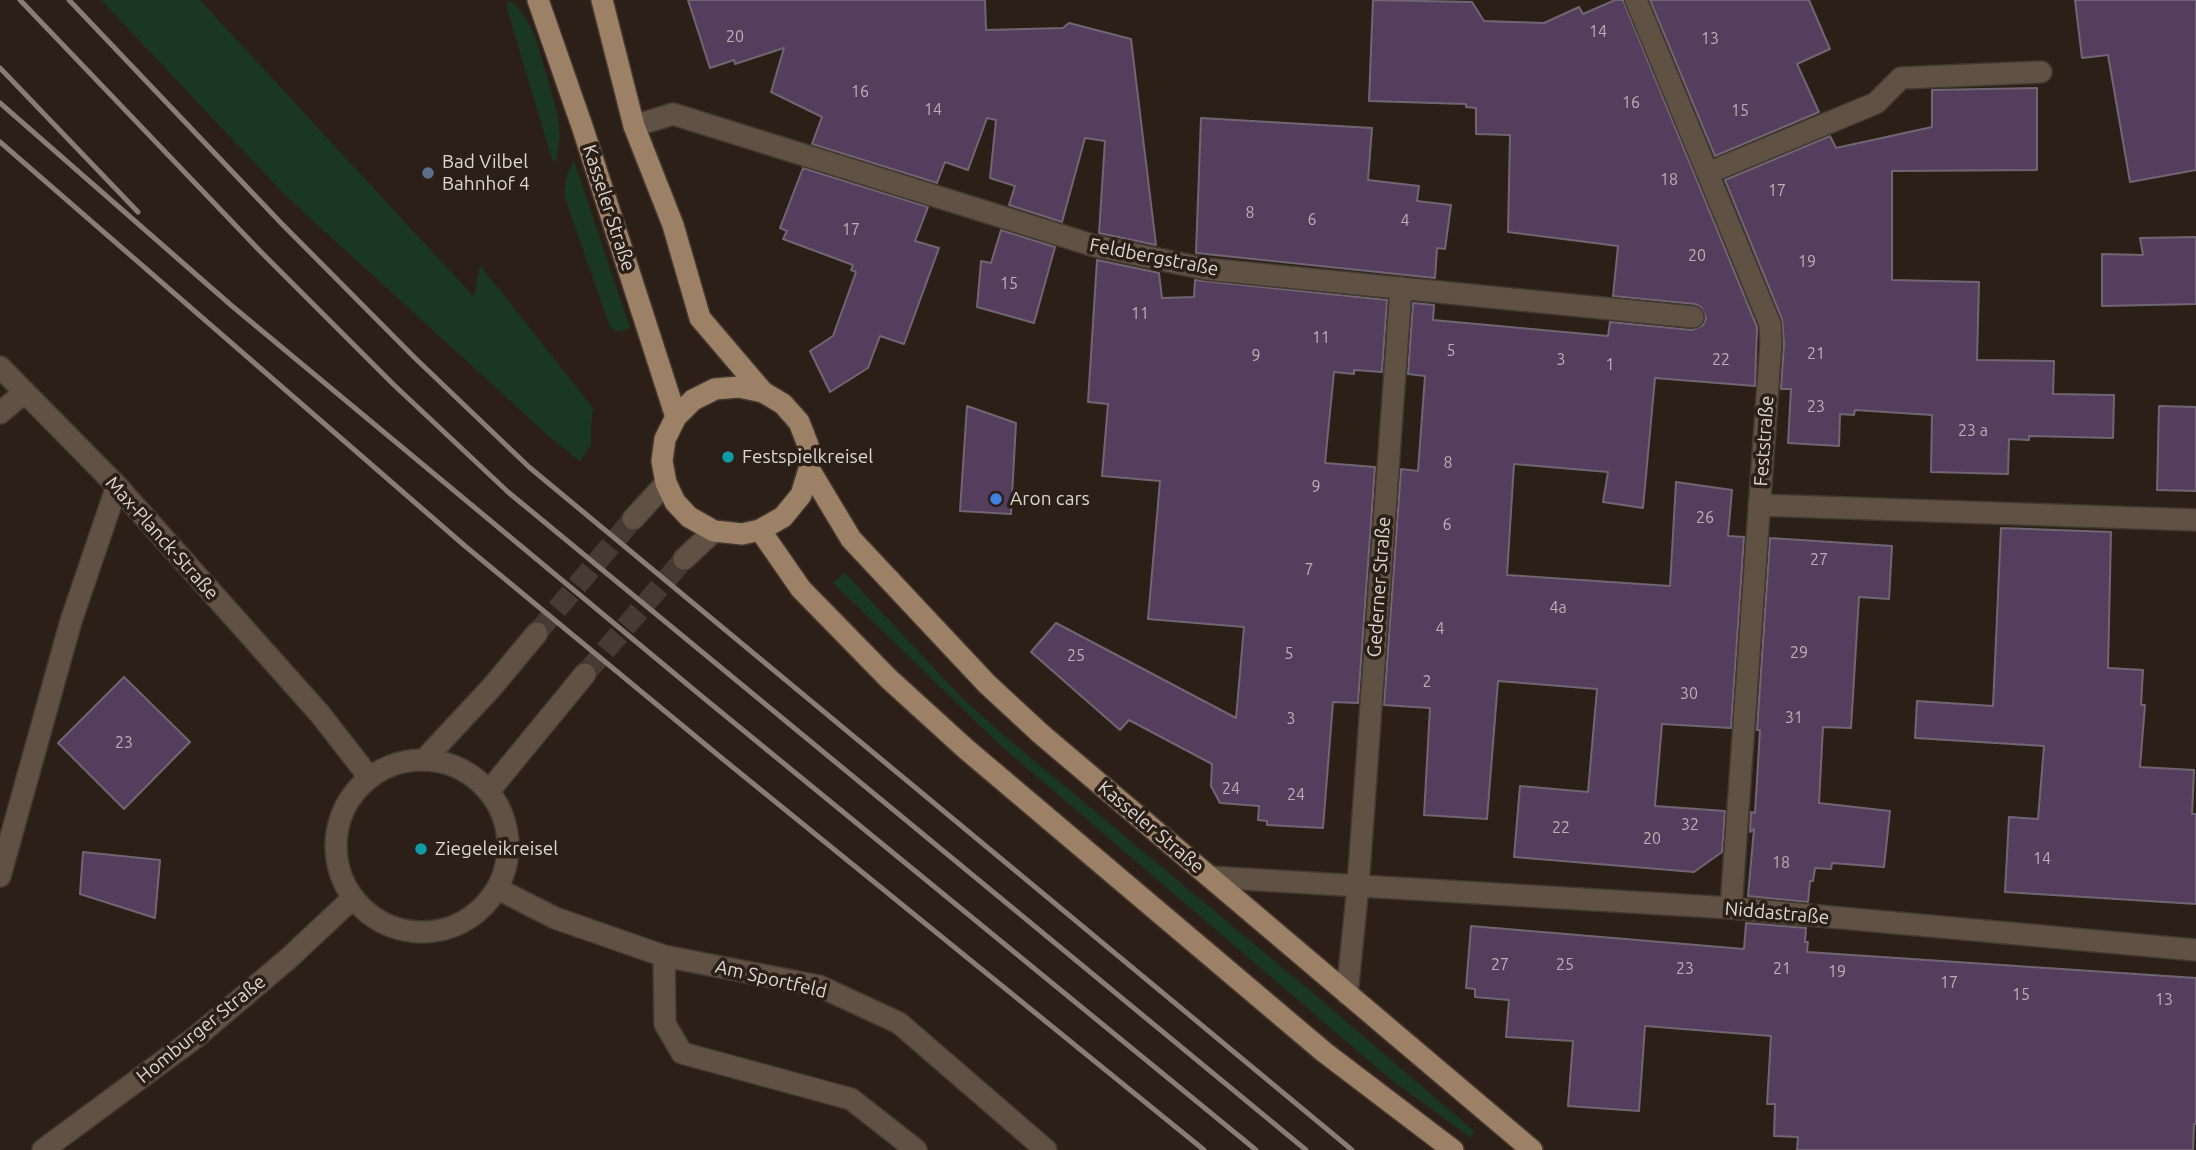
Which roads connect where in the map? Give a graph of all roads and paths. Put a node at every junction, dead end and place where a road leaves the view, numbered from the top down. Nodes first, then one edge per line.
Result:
1 (538, 0) edge
2 (602, 0) edge
3 (1636, 0) edge
4 (2040, 72) dead end
5 (634, 126) junction
6 (1708, 173) junction
7 (1401, 288) junction
8 (1693, 317) dead end
9 (0, 368) edge
10 (763, 391) junction
11 (25, 393) junction
12 (0, 413) edge
13 (676, 417) junction
14 (809, 469) junction
15 (666, 483) junction
16 (117, 486) junction
17 (1759, 505) junction
18 (633, 519) tunnel mouth
19 (2196, 520) edge
20 (760, 530) junction
21 (714, 531) junction
22 (684, 559) tunnel mouth
23 (537, 633) tunnel mouth
24 (585, 674) tunnel mouth
25 (425, 759) junction
26 (369, 777) junction
27 (489, 791) junction
28 (0, 876) edge
29 (1210, 877) junction
30 (1358, 886) junction
31 (498, 889) junction
32 (352, 899) junction
33 (1731, 908) junction
34 (2196, 950) edge
35 (664, 957) junction
36 (1347, 994) junction
37 (43, 1150) edge
38 (916, 1150) edge
39 (1046, 1150) edge
40 (1453, 1150) edge
41 (1532, 1150) edge

1 - 13 main road, Kasseler Straße
2 - 5 main road, Kasseler Straße
3 - 6 street, Feststraße
4 - 6 street
5 - 7 street, Feldbergstraße
5 - 10 main road, Kasseler Straße
6 - 17 street, Feststraße
7 - 8 street, Feldbergstraße
7 - 30 street, Gederner Straße
9 - 11 street, Max-Planck-Straße
10 - 13 main road
10 - 14 main road, Kasseler Straße
11 - 12 street
11 - 16 street, Max-Planck-Straße
13 - 15 main road
14 - 20 main road
14 - 29 main road, Kasseler Straße
15 - 18 street
15 - 21 main road
16 - 26 street, Max-Planck-Straße
16 - 28 street
17 - 19 street
17 - 33 street, Feststraße
20 - 21 main road
20 - 40 main road
21 - 22 street
23 - 25 street
24 - 27 street
25 - 26 street
25 - 27 street
26 - 32 street
27 - 31 street
29 - 30 street, Niddastraße
29 - 36 main road, Kasseler Straße
30 - 33 street, Niddastraße
30 - 36 street
31 - 32 street
31 - 35 street, Am Sportfeld
32 - 37 street, Homburger Straße
33 - 34 street, Niddastraße
35 - 38 street
35 - 39 street, Am Sportfeld
36 - 41 main road, Kasseler Straße

